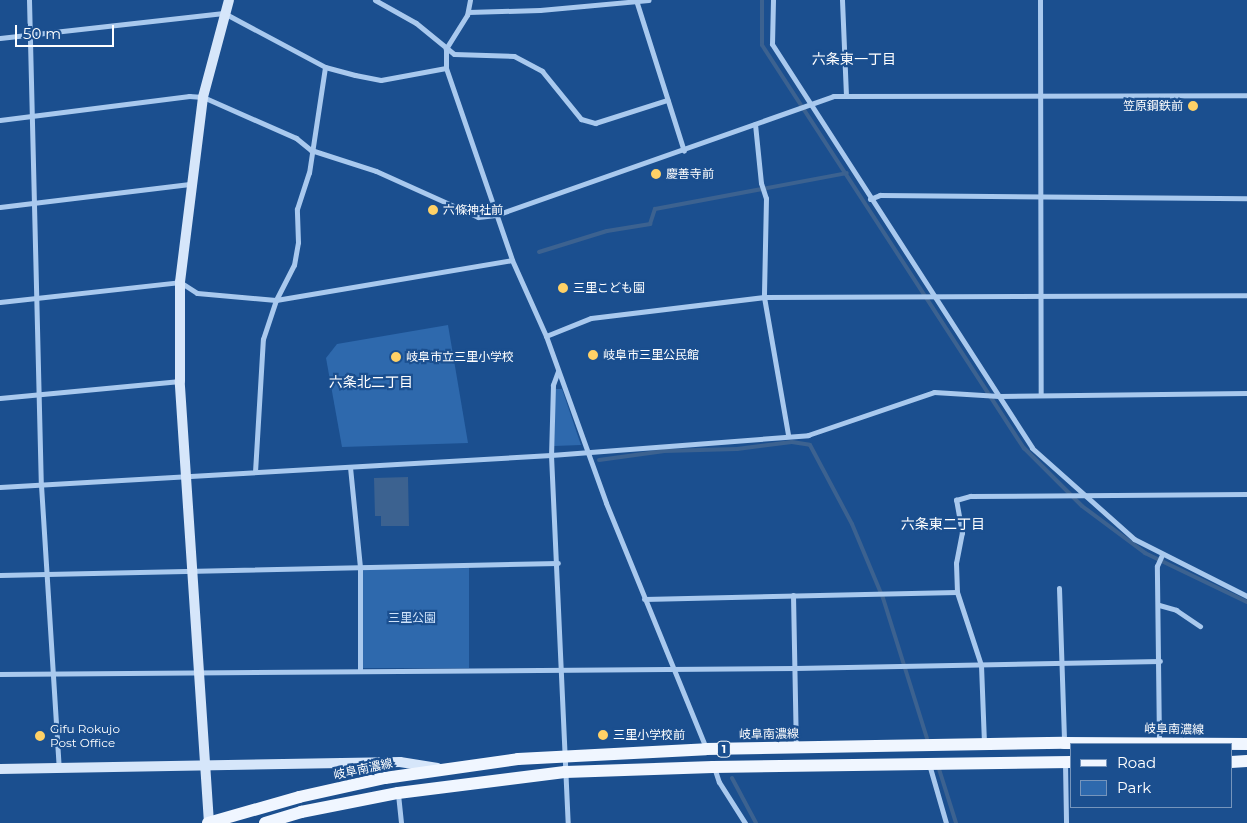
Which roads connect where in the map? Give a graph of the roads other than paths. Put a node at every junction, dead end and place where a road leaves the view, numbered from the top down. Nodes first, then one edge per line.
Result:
1 (28, 0) edge
2 (229, 0) edge
3 (374, 0) edge
4 (470, 0) edge
5 (649, 0) edge
6 (773, 0) edge
7 (842, 0) edge
8 (1040, 0) edge
9 (636, 1) edge
10 (468, 12) junction
11 (224, 13) junction
12 (32, 34) junction
13 (0, 38) edge
14 (446, 49) junction
15 (325, 67) junction
16 (446, 68) junction
17 (1247, 94) edge
18 (846, 95) junction
19 (1040, 96) junction
20 (203, 97) junction
21 (667, 100) junction
22 (812, 104) junction
23 (34, 116) junction
24 (0, 120) edge
25 (755, 124) junction
26 (312, 150) junction
27 (684, 151) junction
28 (190, 184) junction
29 (1040, 196) junction
30 (870, 198) junction
31 (1247, 198) edge
32 (35, 203) junction
33 (0, 207) edge
34 (496, 215) junction
35 (512, 260) junction
36 (180, 282) junction
37 (1247, 295) edge
38 (1041, 296) junction
39 (764, 297) junction
40 (936, 297) junction
41 (38, 298) junction
42 (276, 300) junction
43 (0, 302) edge
44 (546, 336) junction
45 (558, 370) junction
46 (180, 381) junction
47 (1247, 393) edge
48 (40, 394) junction
49 (1041, 395) junction
50 (999, 396) junction
51 (0, 398) edge
52 (788, 435) junction
53 (586, 451) junction
54 (551, 455) junction
55 (350, 467) junction
56 (255, 472) junction
57 (185, 476) junction
58 (41, 485) junction
59 (0, 487) edge
60 (1247, 494) edge
61 (1086, 496) junction
62 (1162, 555) junction
63 (558, 563) junction
64 (360, 568) junction
65 (191, 572) junction
66 (47, 575) junction
67 (0, 576) edge
68 (1059, 588) dead end
69 (957, 592) junction
70 (793, 596) junction
71 (1247, 596) edge
72 (644, 599) junction
73 (1158, 605) junction
74 (1200, 626) dead end
75 (1160, 661) junction
76 (1062, 663) junction
77 (981, 665) junction
78 (563, 668) junction
79 (794, 668) junction
80 (360, 669) junction
81 (674, 669) junction
82 (197, 670) junction
83 (0, 674) edge
84 (53, 674) junction
85 (1159, 742) junction
86 (1064, 743) junction
87 (1203, 743) edge
88 (984, 744) junction
89 (1232, 744) edge
90 (1247, 744) edge
91 (796, 747) junction
92 (706, 749) junction
93 (565, 756) junction
94 (1068, 762) edge
95 (1232, 762) edge
96 (1247, 762) edge
97 (929, 763) junction
98 (204, 765) junction
99 (713, 767) junction
100 (439, 768) junction
101 (0, 769) edge
102 (59, 769) junction
103 (565, 772) junction
104 (398, 793) junction
105 (209, 823) edge
106 (265, 823) edge
107 (401, 823) edge
108 (568, 823) edge
109 (745, 823) edge
110 (946, 823) edge
111 (1066, 823) edge

1 - 12 street
2 - 11 street
3 - 14 street
4 - 10 street
5 - 9 street
6 - 22 street
7 - 18 street
8 - 19 street
9 - 10 street
9 - 21 street
10 - 14 street
11 - 12 street
11 - 15 street
11 - 20 street
12 - 13 street
12 - 23 street
14 - 16 street
14 - 21 street
15 - 16 street
15 - 26 street
16 - 34 street
17 - 19 street
18 - 19 street
18 - 22 street
19 - 29 street
20 - 23 street
20 - 26 street
20 - 28 street
21 - 27 street
22 - 25 street
22 - 30 street
23 - 24 street
23 - 32 street
25 - 27 street
25 - 39 street
26 - 34 street
26 - 42 street
27 - 34 street
28 - 32 street
28 - 36 street
29 - 30 street
29 - 31 street
29 - 38 street
30 - 40 street
32 - 33 street
32 - 41 street
34 - 35 street
35 - 42 street
35 - 44 street
36 - 41 street
36 - 42 street
36 - 46 street
37 - 38 street
38 - 40 street
38 - 49 street
39 - 40 street
39 - 44 street
39 - 52 street
40 - 50 street
41 - 43 street
41 - 48 street
42 - 56 street
44 - 45 street
45 - 53 street
45 - 54 street
46 - 48 street
46 - 57 street
47 - 49 street
48 - 51 street
48 - 58 street
49 - 50 street
50 - 52 street
50 - 61 street
52 - 53 street
53 - 54 street
53 - 72 street
54 - 55 street
54 - 63 street
55 - 56 street
55 - 64 street
56 - 57 street
57 - 58 street
57 - 65 street
58 - 59 street
58 - 66 street
60 - 61 street
61 - 62 street
61 - 69 street
62 - 71 street
62 - 73 street
63 - 64 street
63 - 78 street
64 - 65 street
64 - 80 street
65 - 66 street
65 - 82 street
66 - 67 street
66 - 84 street
68 - 76 street
69 - 70 street
69 - 77 street
70 - 72 street
70 - 79 street
72 - 81 street
73 - 74 street
73 - 75 street
75 - 76 street
75 - 85 street
76 - 77 street
76 - 86 street
77 - 79 street
77 - 88 street
78 - 80 street
78 - 81 street
78 - 93 street
79 - 81 street
79 - 91 street
80 - 82 street
81 - 92 street
82 - 84 street
82 - 98 street
83 - 84 street
84 - 102 street
85 - 86 main road, 岐阜南濃線 / 1
85 - 87 main road, 岐阜南濃線 / 1
86 - 88 main road, 岐阜南濃線 / 1
88 - 91 main road, 岐阜南濃線 / 1
89 - 90 main road, 岐阜南濃線 / 1
91 - 92 main road, 岐阜南濃線 / 1
92 - 93 main road, 岐阜南濃線 / 1
93 - 100 main road, 岐阜南濃線 / 1
93 - 103 street
94 - 97 main road, 1
94 - 111 street
95 - 96 main road
97 - 99 main road, 1
97 - 110 street
98 - 100 street
98 - 102 street
98 - 105 street
99 - 103 main road, 1
99 - 109 street
100 - 105 main road, 岐阜南濃線 / 1
101 - 102 street
103 - 104 main road, 1
103 - 108 street
104 - 106 main road, 1
104 - 107 street

